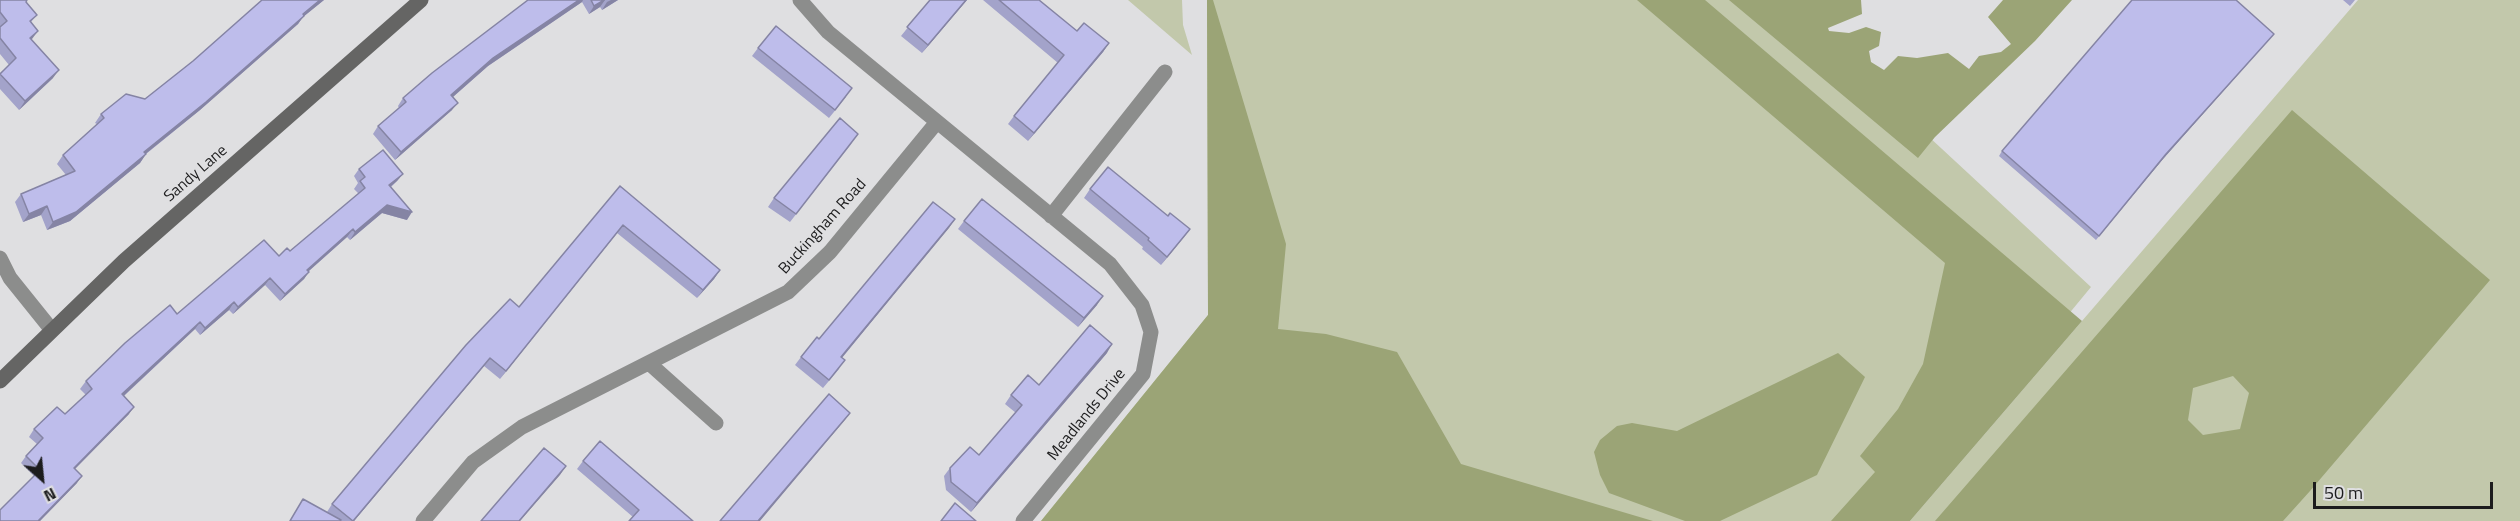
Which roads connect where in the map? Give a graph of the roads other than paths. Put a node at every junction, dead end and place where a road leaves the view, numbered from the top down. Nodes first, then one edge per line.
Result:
1 (421, 0) edge
2 (800, 0) edge
3 (1165, 72) dead end
4 (937, 122) junction
5 (1051, 216) junction
6 (0, 258) edge
7 (51, 329) junction
8 (650, 364) junction
9 (0, 381) edge
10 (716, 423) dead end
11 (423, 521) edge
12 (1023, 521) edge

1 - 7 street, Sandy Lane
2 - 4 street, Meadlands Drive
3 - 5 street
4 - 5 street, Meadlands Drive
4 - 8 street, Buckingham Road
5 - 12 street, Meadlands Drive
6 - 7 street
7 - 9 street, Sandy Lane
8 - 10 street
8 - 11 street, Buckingham Road

